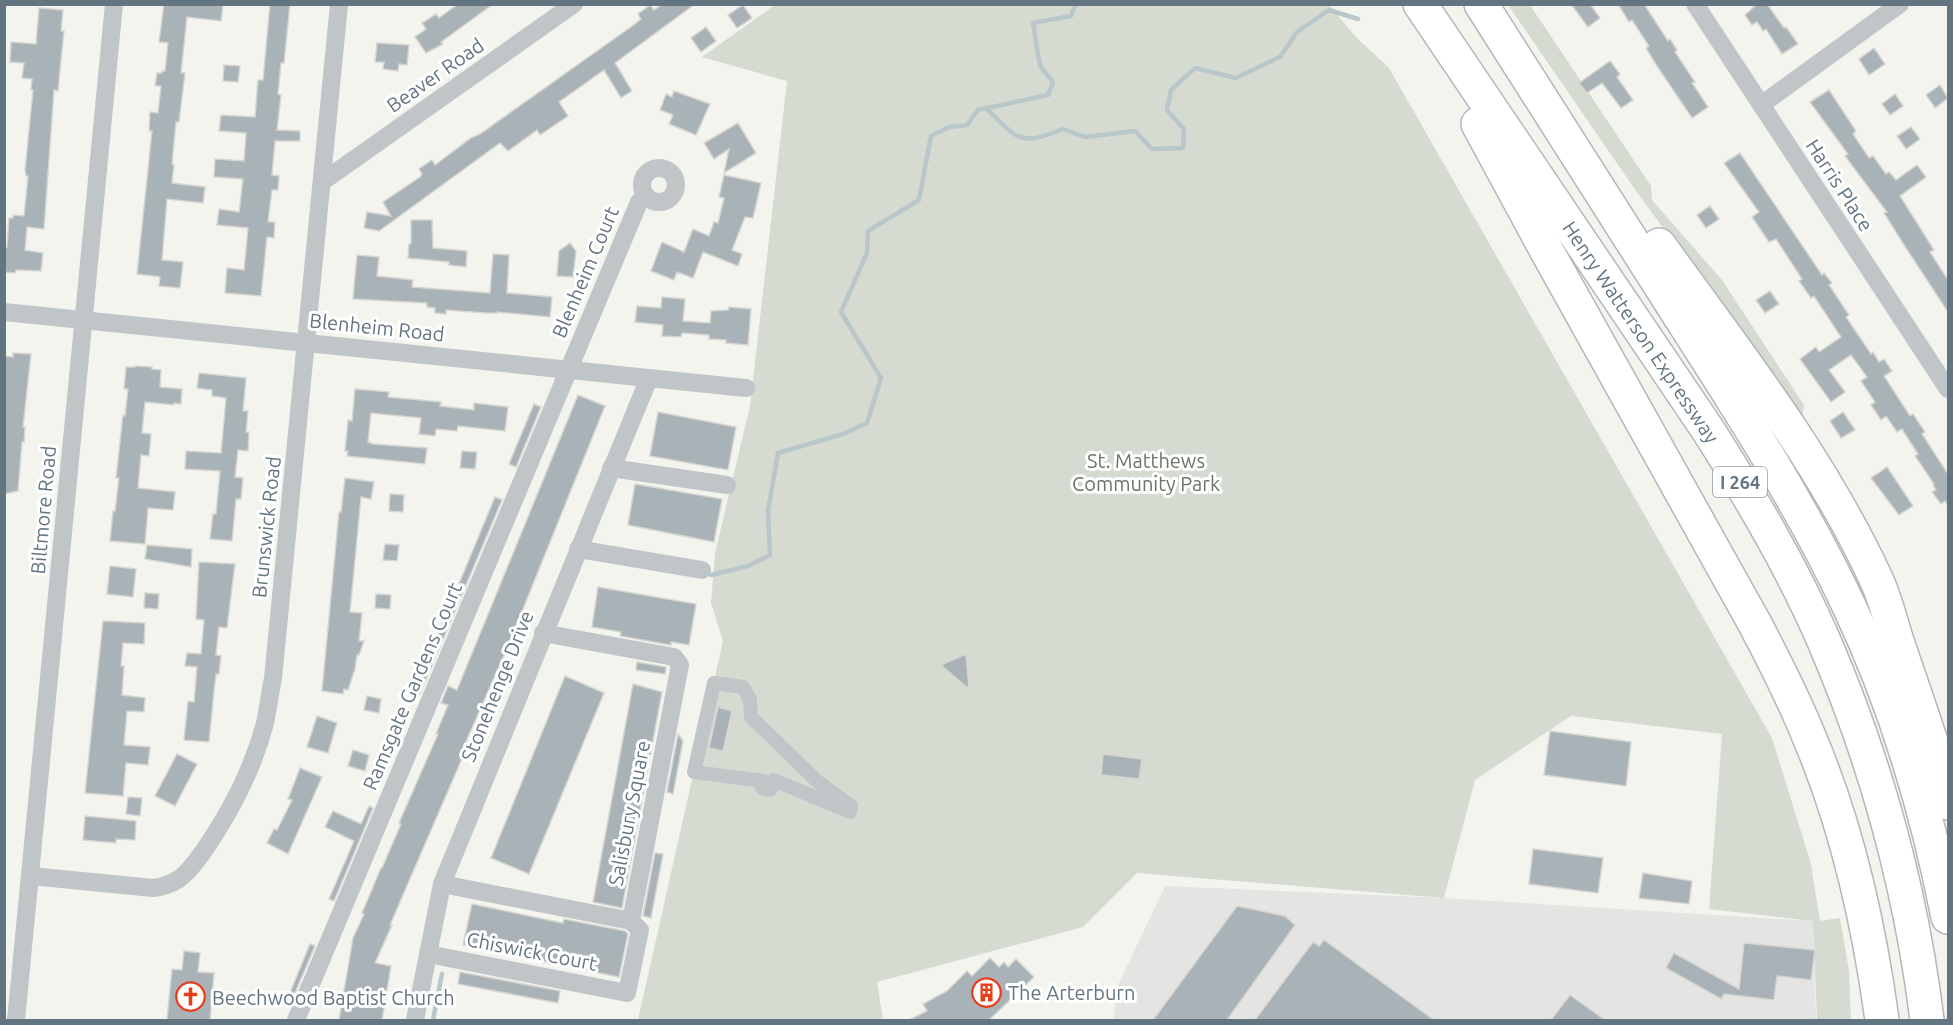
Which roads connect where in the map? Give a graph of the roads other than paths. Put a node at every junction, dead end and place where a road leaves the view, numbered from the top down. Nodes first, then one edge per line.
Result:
1 (114, 4) edge
2 (339, 4) edge
3 (574, 4) edge
4 (1414, 4) edge
5 (1420, 4) edge
6 (1483, 4) edge
7 (1695, 4) edge
8 (1900, 4) edge
9 (1761, 105) junction
10 (322, 182) junction
11 (647, 197) dead end
12 (4, 312) edge
13 (84, 320) junction
14 (307, 343) junction
15 (569, 369) junction
16 (649, 378) junction
17 (746, 388) dead end
18 (1948, 389) edge
19 (611, 468) junction
20 (727, 485) dead end
21 (578, 549) junction
22 (702, 570) dead end
23 (543, 633) junction
24 (1947, 791) edge
25 (851, 806) joint
26 (31, 876) junction
27 (442, 884) junction
28 (1948, 917) edge
29 (631, 921) junction
30 (428, 954) junction
31 (1876, 976) junction
32 (16, 1020) edge
33 (296, 1020) edge
34 (415, 1020) edge
35 (1869, 1020) edge
36 (1882, 1020) edge
37 (1927, 1020) edge

1 - 13 street, Biltmore Road
2 - 10 street, Brunswick Road
3 - 10 street, Beaver Road
4 - 31 highway
5 - 37 highway, Henry Watterson Expressway / I 264
6 - 24 highway
6 - 28 highway, Henry Watterson Expressway / I 264
7 - 9 street, Harris Place
8 - 9 street
9 - 18 street, Harris Place
10 - 14 street, Brunswick Road
11 - 15 street, Blenheim Court
12 - 13 street, Blenheim Road
13 - 14 street, Blenheim Road
13 - 26 street, Biltmore Road
14 - 15 street, Blenheim Road
14 - 26 street, Brunswick Road
15 - 16 street, Blenheim Road
15 - 33 street, Ramsgate Gardens Court
16 - 17 street, Blenheim Road
16 - 19 street, Stonehenge Drive
19 - 20 street
19 - 21 street, Stonehenge Drive
21 - 22 street
21 - 23 street, Stonehenge Drive
23 - 27 street, Stonehenge Drive
23 - 29 street, Salisbury Square
25 - 25 street
26 - 32 street, Biltmore Road
27 - 29 street
27 - 30 street, Stonehenge Drive
29 - 30 street, Chiswick Court
30 - 34 street, Stonehenge Drive
31 - 35 highway
31 - 36 highway

